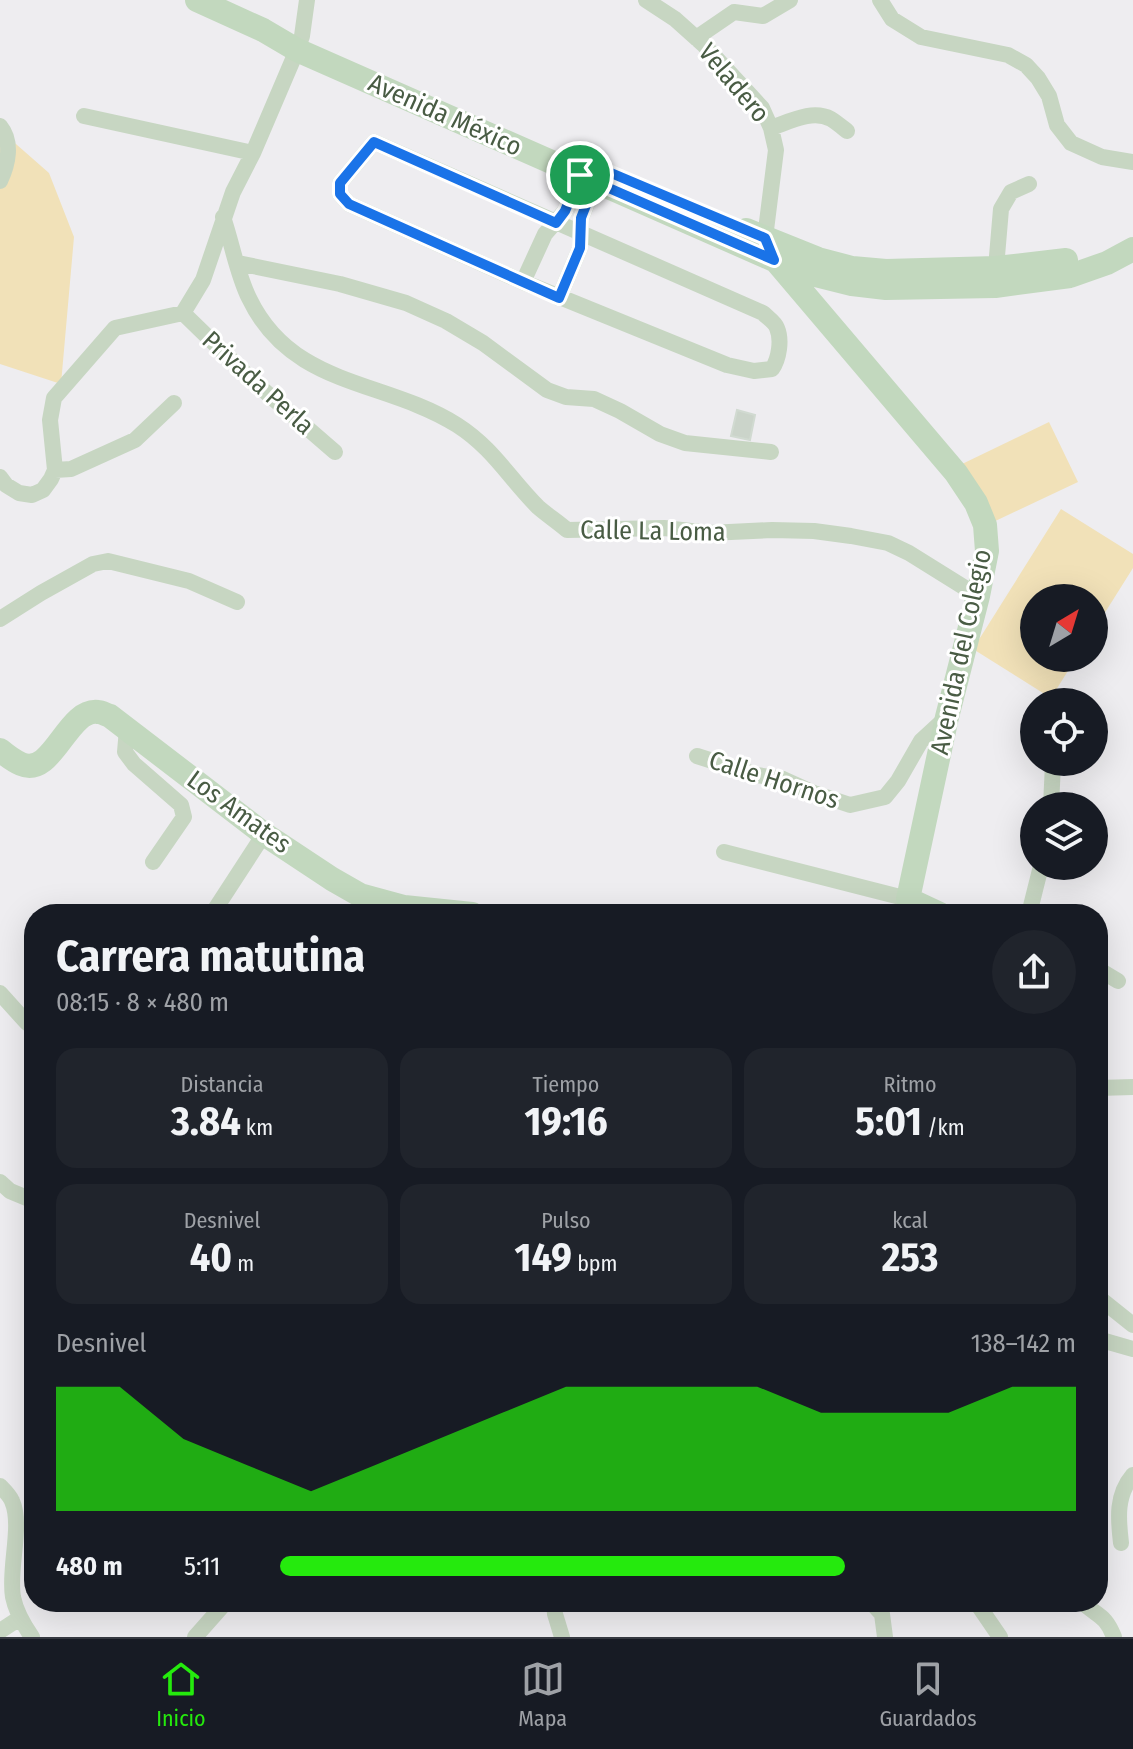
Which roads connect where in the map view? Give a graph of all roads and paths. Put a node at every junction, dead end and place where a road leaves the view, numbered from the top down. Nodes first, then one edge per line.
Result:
1 (197, 0) edge
2 (307, 0) edge
3 (646, 0) edge
4 (790, 0) edge
5 (880, 0) edge
6 (696, 38) junction
7 (300, 43) junction
8 (84, 116) dead end
9 (771, 128) junction
10 (2, 129) edge
11 (847, 131) dead end
12 (253, 153) junction
13 (1133, 162) edge
14 (590, 172) junction
15 (0, 181) edge
16 (1029, 184) dead end
17 (223, 217) junction
18 (556, 223) junction
19 (1133, 229) edge
20 (580, 233) junction
21 (769, 249) junction
22 (1133, 249) edge
23 (238, 263) junction
24 (996, 268) junction
25 (523, 282) junction
26 (559, 298) junction
27 (183, 313) junction
28 (174, 403) dead end
29 (335, 452) dead end
30 (771, 452) dead end
31 (55, 470) junction
32 (0, 477) edge
33 (978, 596) junction
34 (237, 602) dead end
35 (0, 619) edge
36 (947, 717) junction
37 (127, 729) junction
38 (0, 750) edge
39 (697, 756) dead end
40 (264, 834) junction
41 (724, 852) dead end
42 (153, 862) dead end
43 (1038, 880) edge
44 (908, 899) junction
45 (218, 904) edge
46 (393, 904) edge
47 (919, 904) edge
48 (1032, 904) edge
49 (1108, 975) edge
50 (1118, 981) dead end
51 (0, 993) edge
52 (24, 1020) edge
53 (1133, 1087) edge
54 (1108, 1088) edge
55 (5, 1187) edge
56 (24, 1196) edge
57 (1108, 1305) edge
58 (1131, 1323) edge
59 (1108, 1342) edge
60 (1133, 1349) edge
61 (1133, 1475) edge
62 (0, 1486) edge
63 (1121, 1543) dead end
64 (217, 1612) edge
65 (555, 1612) edge
66 (880, 1612) edge
67 (983, 1612) edge
68 (1097, 1612) edge
69 (20, 1618) junction
70 (0, 1631) edge
71 (32, 1637) edge
72 (195, 1637) edge
73 (562, 1637) edge
74 (885, 1637) edge
75 (1000, 1637) edge
76 (1114, 1637) edge

1 - 7 main road, Avenida México
2 - 7 street
3 - 6 street, Veladero
4 - 6 street
5 - 13 street
6 - 9 street, Veladero
7 - 12 street
7 - 14 main road, Avenida México
8 - 12 street
9 - 11 street
9 - 21 street, Veladero
10 - 15 street
12 - 17 street
14 - 18 street
14 - 20 street
14 - 21 main road, Avenida México
16 - 24 street
17 - 23 street, Calle La Loma
17 - 27 street
18 - 20 street
18 - 25 street
18 - 25 street
19 - 24 main road, Avenida México
20 - 26 street
20 - 26 street
21 - 22 main road, Avenida México
21 - 24 main road, Avenida México
21 - 33 main road, Avenida del Colegio
23 - 30 street
23 - 33 street, Calle La Loma
25 - 26 street
27 - 29 street, Privada Perla
27 - 31 street
28 - 31 street
31 - 32 street
33 - 36 main road, Avenida del Colegio
34 - 35 street
36 - 39 street, Calle Hornos
36 - 44 main road, Avenida del Colegio
37 - 38 main road, Los Amates
37 - 40 main road, Los Amates
37 - 42 street
40 - 45 street
40 - 46 main road, Los Amates
41 - 44 street
43 - 48 street
44 - 47 main road
49 - 50 street
51 - 52 street
53 - 54 street
55 - 56 street
57 - 58 street
59 - 60 street
61 - 63 street
62 - 69 street
64 - 72 street
65 - 73 street
66 - 74 street
67 - 75 street
68 - 76 street
69 - 70 street
69 - 71 street

